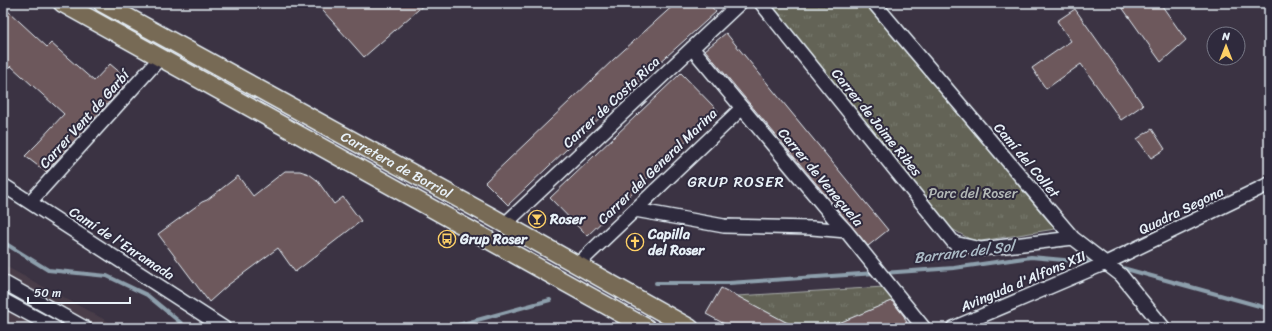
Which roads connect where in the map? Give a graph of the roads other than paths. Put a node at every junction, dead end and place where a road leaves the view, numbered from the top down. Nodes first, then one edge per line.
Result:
1 (62, 3) edge
2 (102, 3) edge
3 (740, 3) edge
4 (761, 3) edge
5 (874, 3) edge
6 (692, 48) junction
7 (161, 57) junction
8 (742, 108) junction
9 (1269, 184) edge
10 (3, 185) edge
11 (30, 202) junction
12 (635, 210) junction
13 (832, 216) junction
14 (505, 224) junction
15 (812, 228) junction
16 (846, 231) junction
17 (1073, 238) junction
18 (1106, 263) junction
19 (577, 265) junction
20 (3, 282) edge
21 (3, 300) edge
22 (55, 328) edge
23 (85, 328) edge
24 (224, 328) edge
25 (647, 328) edge
26 (690, 328) edge
27 (924, 328) edge
28 (953, 328) edge
29 (1164, 328) edge

1 - 7 main road, Carretera de Borriol
2 - 14 main road, Carretera de Borriol
3 - 6 street, Carrer de Costa Rica
4 - 17 street, Carrer de Jaime Ribes
5 - 17 street, Camí del Collet
6 - 8 street, Carrer de Veneçuela
6 - 14 street, Carrer de Costa Rica
7 - 11 street, Carrer Vent de Garbí
7 - 25 main road, Carretera de Borriol
8 - 12 street, Carrer del General Marina
8 - 13 street, Carrer de Veneçuela
9 - 18 street, Quadra Segona
10 - 11 street, Camí de l'Enramada
11 - 24 street, Camí de l'Enramada
12 - 15 street
12 - 19 street, Carrer del General Marina
13 - 15 street
13 - 16 street, Carrer de Veneçuela
14 - 19 main road, Carretera de Borriol
15 - 16 street
16 - 27 street, Carrer de Veneçuela
17 - 18 street, Camí del Collet
18 - 28 street, Avinguda d'Alfons XII
18 - 29 street, Camí del Collet
19 - 26 main road, Carretera de Borriol
20 - 23 street
21 - 22 street

